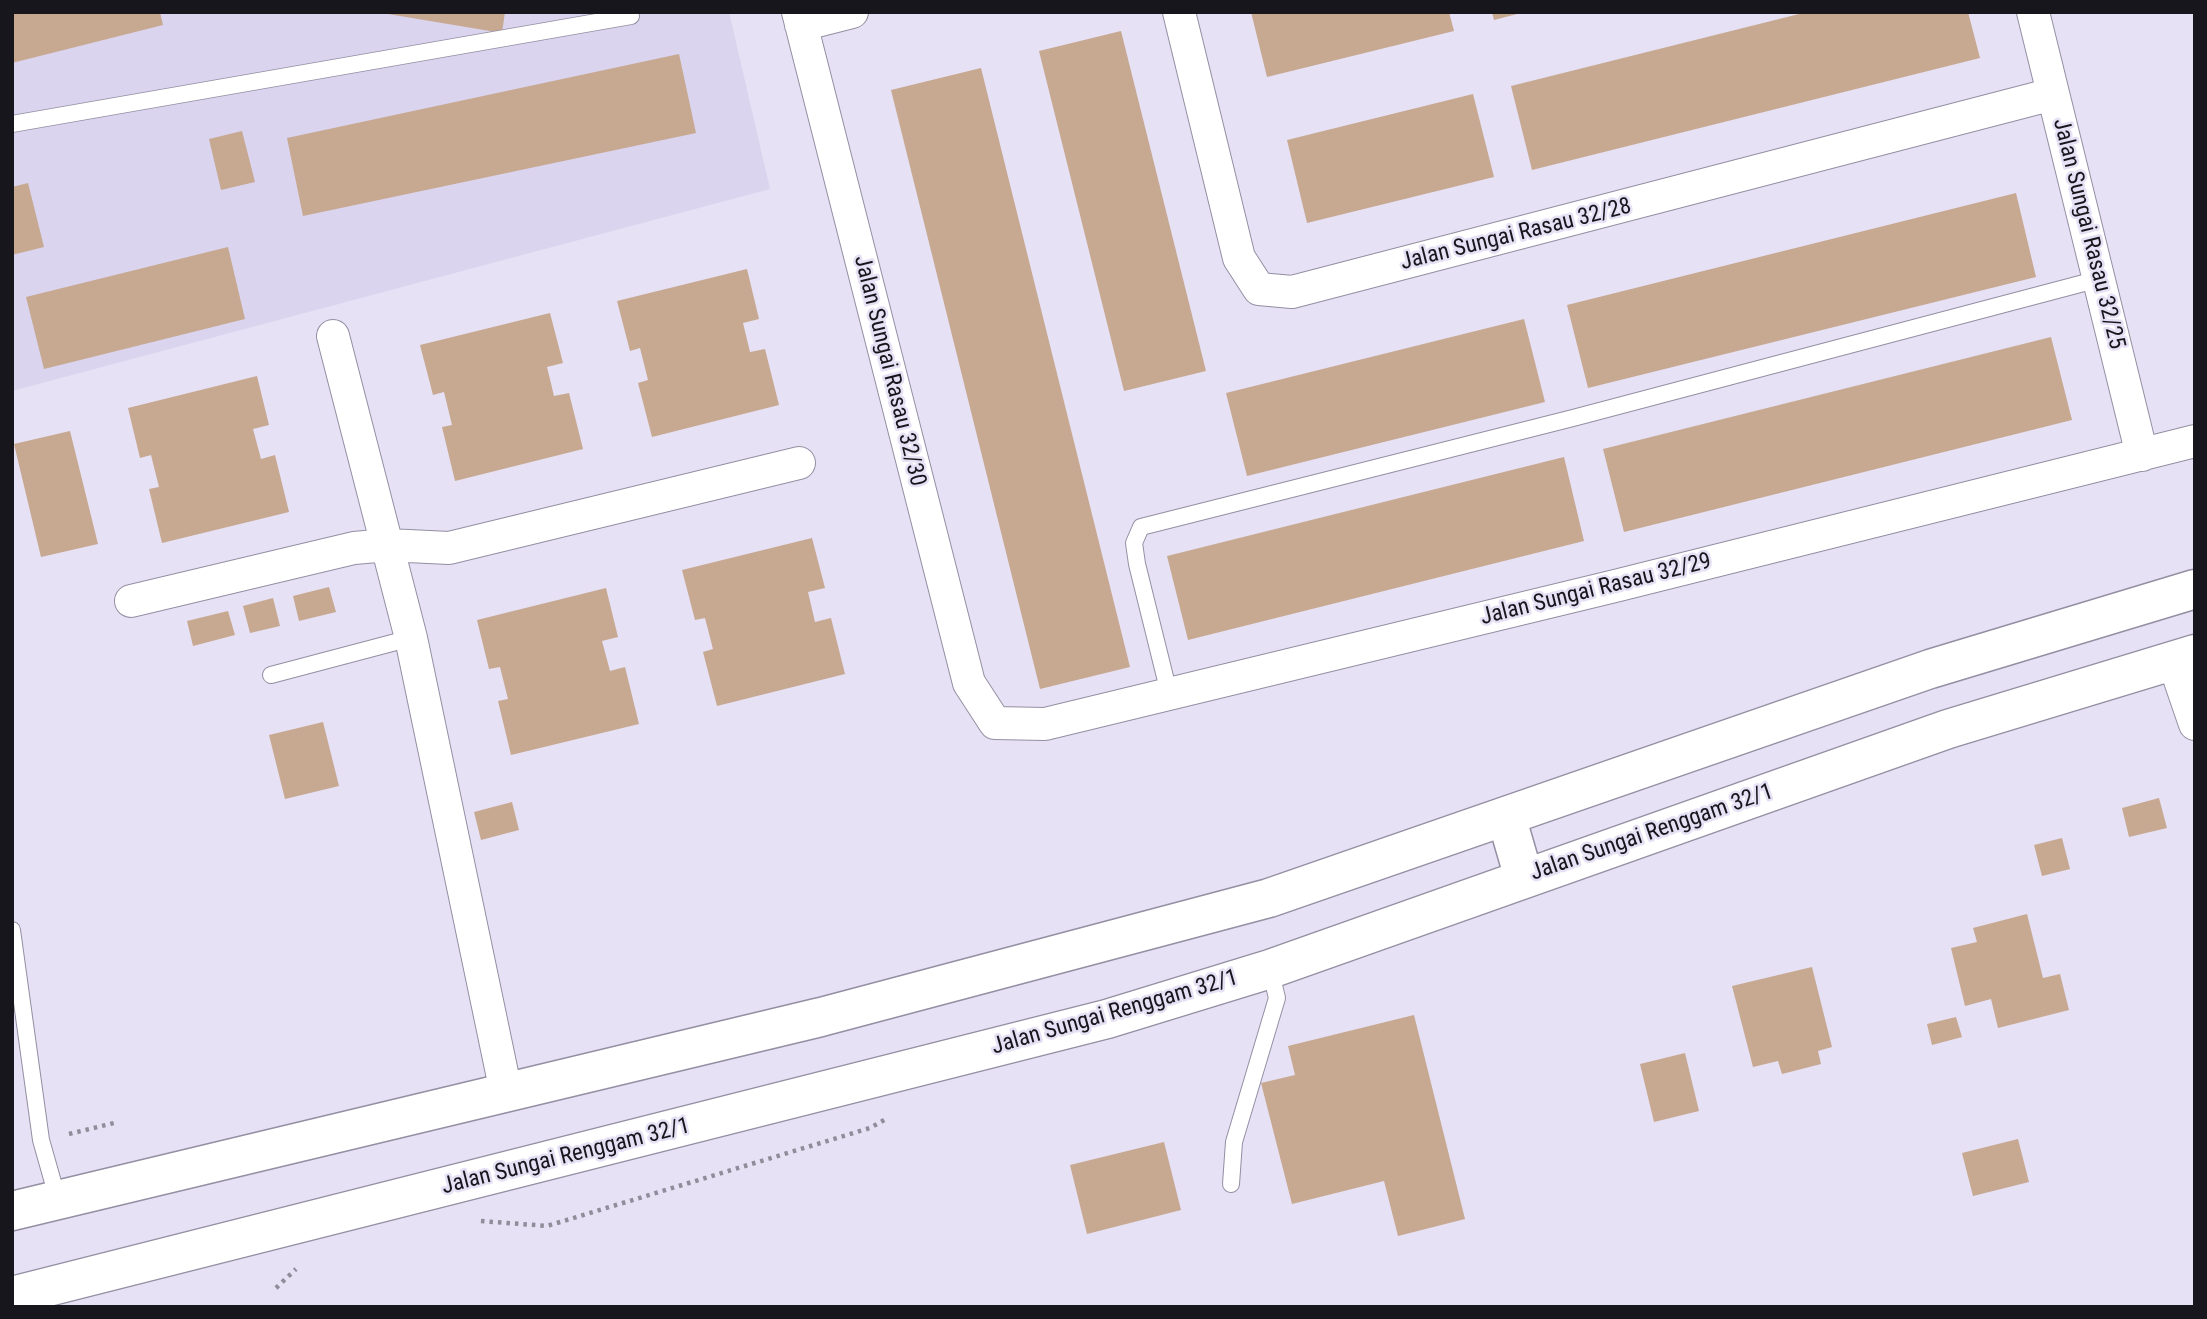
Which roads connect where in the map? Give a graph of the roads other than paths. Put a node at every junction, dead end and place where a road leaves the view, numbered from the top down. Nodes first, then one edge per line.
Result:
1 (852, 12) edge
2 (1179, 12) edge
3 (2033, 12) edge
4 (631, 16) dead end
5 (799, 19) edge
6 (2053, 94) junction
7 (12, 124) edge
8 (2099, 279) junction
9 (333, 336) dead end
10 (2195, 441) edge
11 (2142, 455) junction
12 (799, 463) dead end
13 (388, 545) junction
14 (2195, 589) edge
15 (131, 601) dead end
16 (411, 638) junction
17 (2184, 657) edge
18 (271, 675) dead end
19 (1169, 693) junction
20 (995, 723) joint
21 (2195, 724) edge
22 (1506, 816) junction
23 (1524, 878) junction
24 (12, 930) edge
25 (1270, 969) junction
26 (506, 1092) junction
27 (1231, 1185) dead end
28 (58, 1200) junction
29 (12, 1212) edge
30 (22, 1299) edge

1 - 5 street
2 - 6 street, Jalan Sungai Rasau 32/28
3 - 6 street, Jalan Sungai Rasau 32/25
4 - 7 lane
5 - 20 street, Jalan Sungai Rasau 32/30
6 - 8 street, Jalan Sungai Rasau 32/25
8 - 11 street, Jalan Sungai Rasau 32/25
8 - 19 lane
9 - 13 street
10 - 11 street, Jalan Sungai Rasau 32/29
11 - 19 street, Jalan Sungai Rasau 32/29
12 - 13 street
13 - 15 street
13 - 16 street
14 - 22 main road
16 - 18 lane
16 - 26 street
17 - 21 street
17 - 23 main road, Jalan Sungai Renggam 32/1
19 - 20 street, Jalan Sungai Rasau 32/29
22 - 23 main road
22 - 26 main road
23 - 25 main road, Jalan Sungai Renggam 32/1
24 - 28 lane
25 - 27 lane
25 - 30 main road, Jalan Sungai Renggam 32/1
26 - 28 main road
28 - 29 main road

